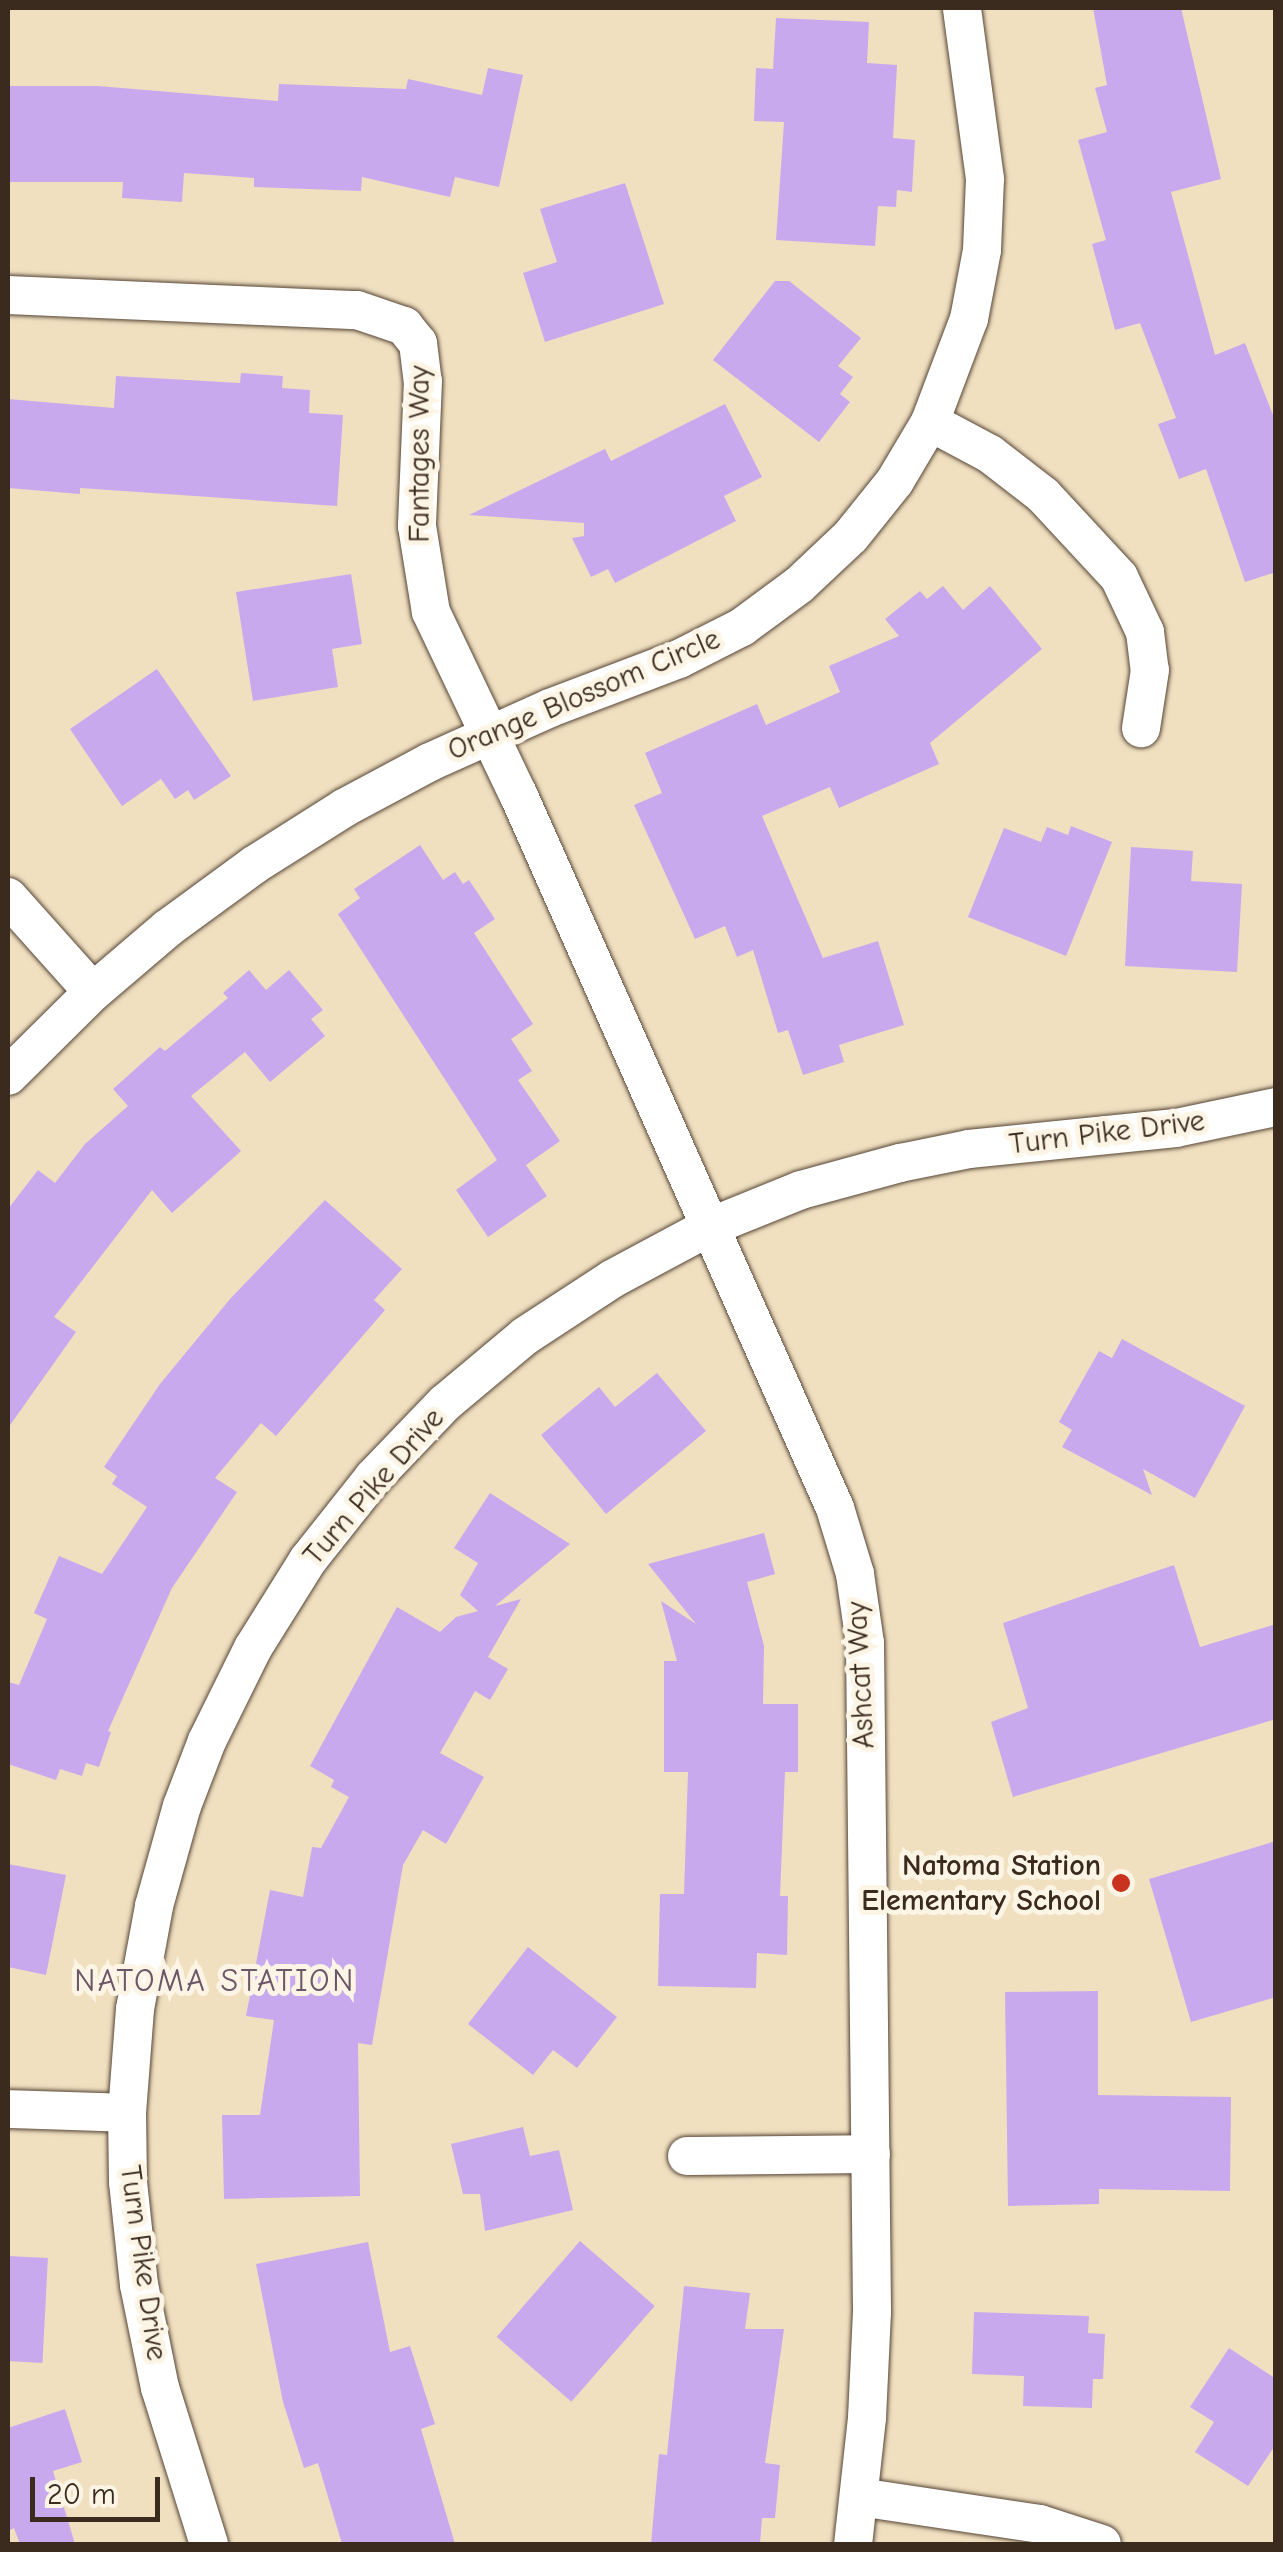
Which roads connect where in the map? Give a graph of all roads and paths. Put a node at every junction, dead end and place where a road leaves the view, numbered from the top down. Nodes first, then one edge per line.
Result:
1 (962, 8) edge
2 (8, 295) edge
3 (930, 422) junction
4 (1141, 728) dead end
5 (491, 735) junction
6 (8, 898) edge
7 (93, 992) junction
8 (8, 1076) edge
9 (1276, 1107) edge
10 (707, 1228) junction
11 (8, 2110) edge
12 (128, 2113) junction
13 (871, 2154) junction
14 (687, 2156) dead end
15 (858, 2498) junction
16 (209, 2544) edge
17 (853, 2544) edge
18 (1102, 2544) edge

1 - 3 street, Orange Blossom Circle
2 - 5 street, Fantages Way
3 - 4 street
3 - 5 street, Orange Blossom Circle
5 - 7 street, Orange Blossom Circle
5 - 10 street, Fantages Way
6 - 7 street
7 - 8 street, Orange Blossom Circle
9 - 10 street, Turn Pike Drive
10 - 12 street, Turn Pike Drive
10 - 13 street, Ashcat Way
11 - 12 street
12 - 16 street, Turn Pike Drive
13 - 14 street
13 - 15 street, Ashcat Way
15 - 17 street, Ashcat Way
15 - 18 street

